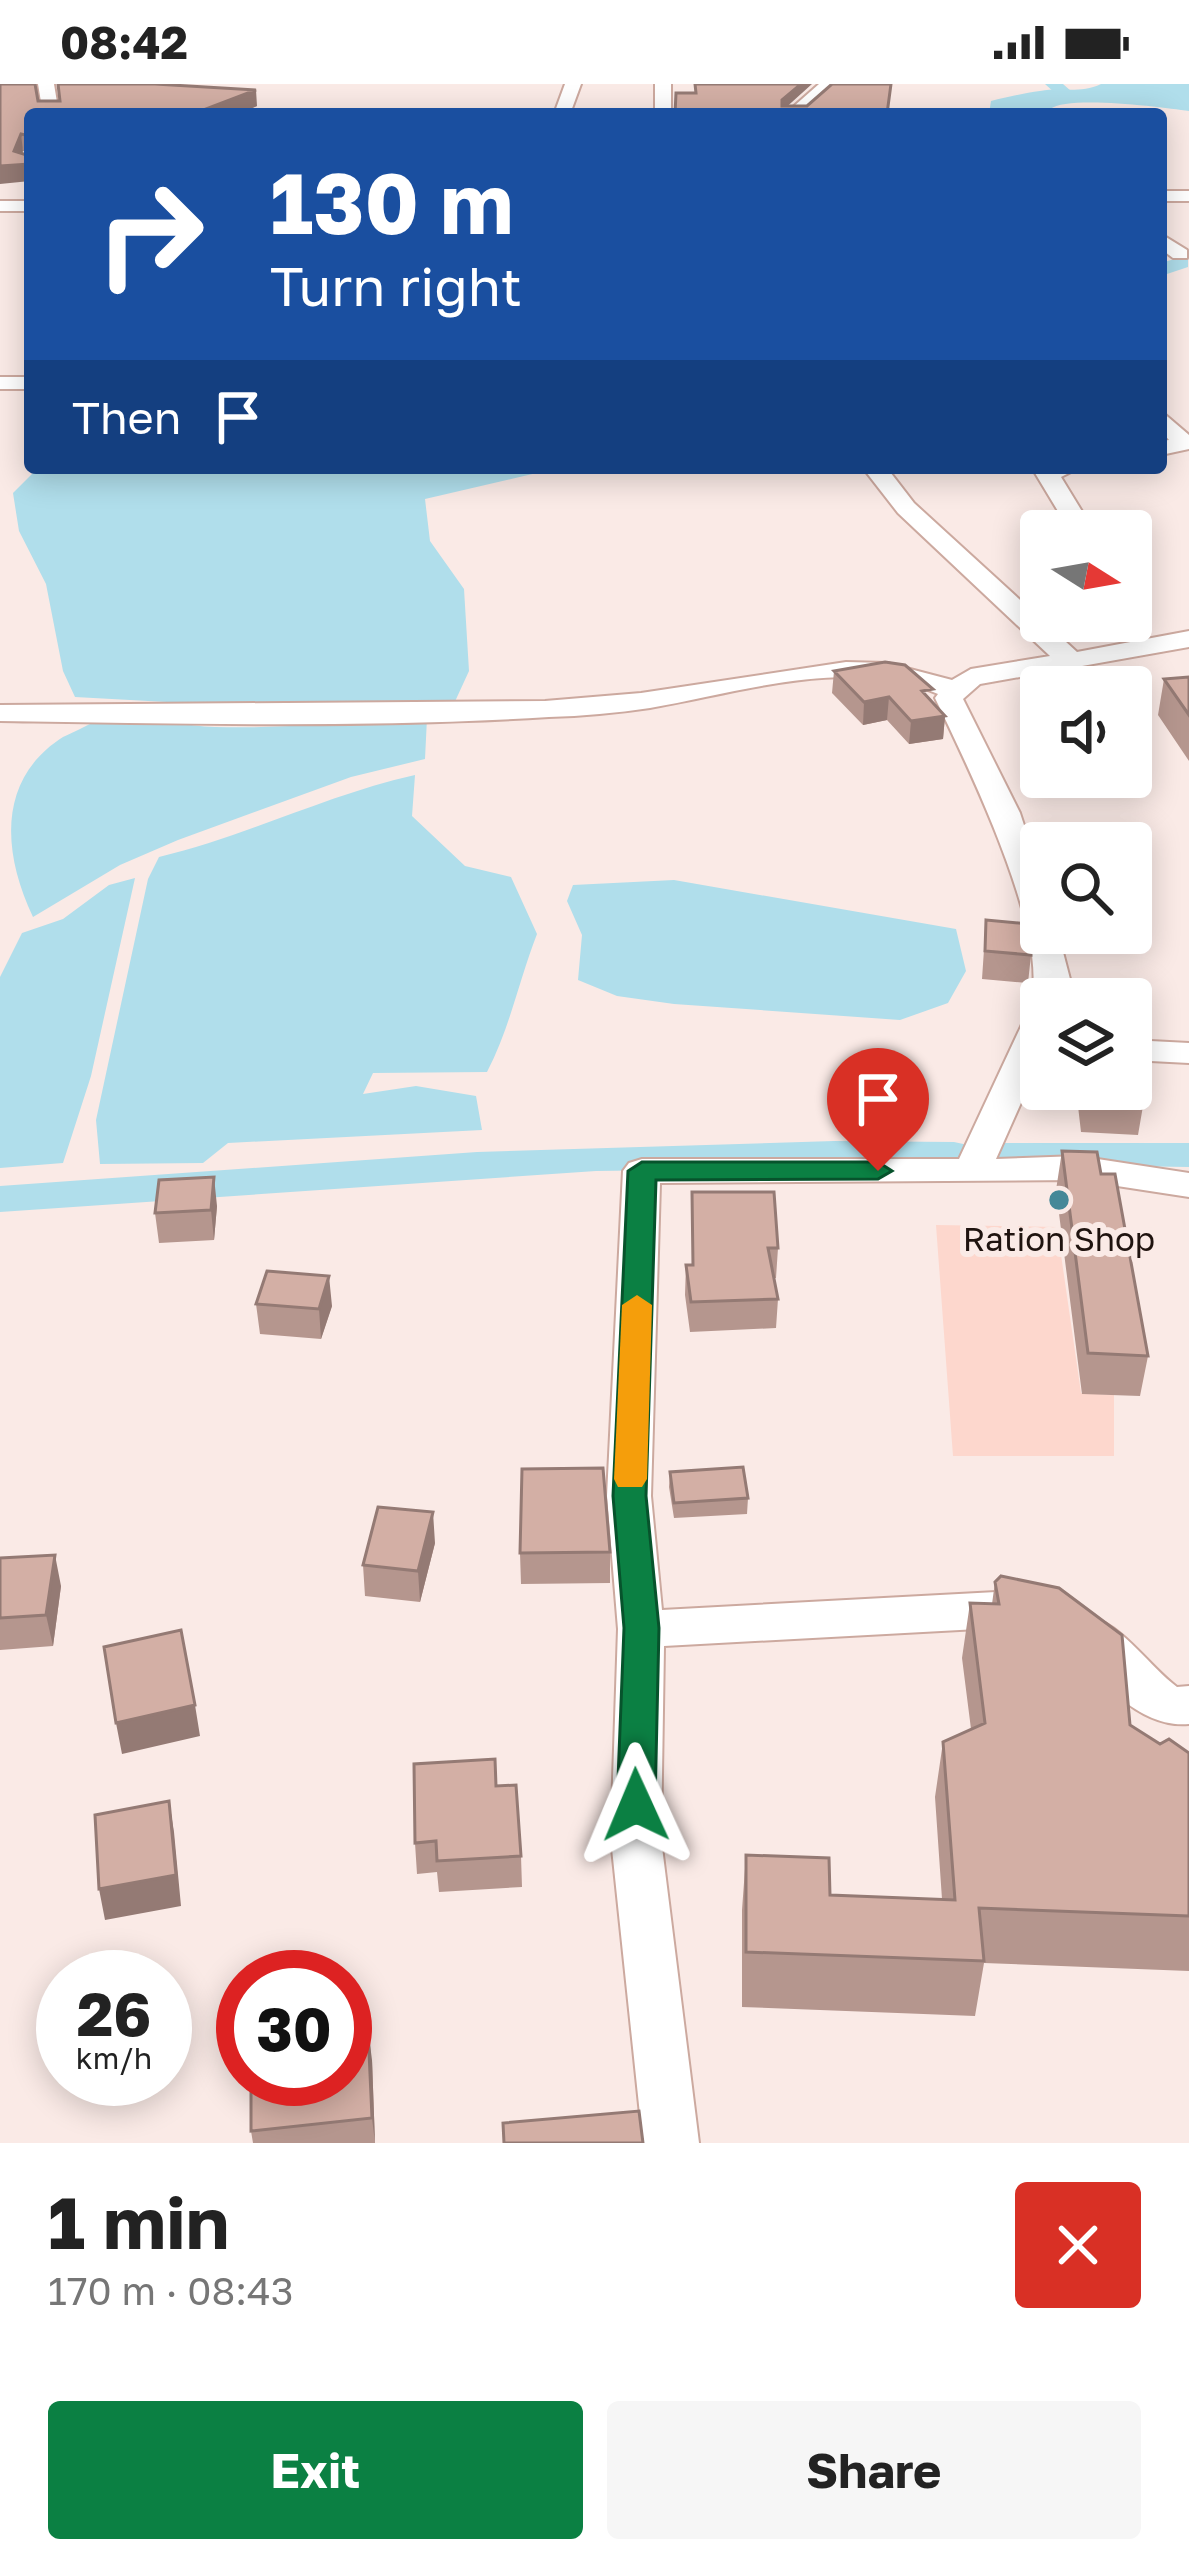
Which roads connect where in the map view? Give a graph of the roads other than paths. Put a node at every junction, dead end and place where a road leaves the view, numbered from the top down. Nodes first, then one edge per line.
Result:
1 (828, 84) edge
2 (800, 108) edge
3 (1167, 244) edge
4 (1180, 254) dead end
5 (1167, 423) edge
6 (1167, 447) edge
7 (880, 474) edge
8 (1048, 474) edge
9 (1069, 510) edge
10 (1020, 608) edge
11 (1189, 638) edge
12 (1054, 642) edge
13 (1071, 661) junction
14 (955, 692) junction
15 (0, 713) edge
16 (1020, 860) edge
17 (1152, 1051) edge
18 (1189, 1053) edge
19 (1020, 1074) edge
20 (972, 1171) junction
21 (1189, 1185) edge
22 (641, 1628) junction
23 (1189, 1705) edge
24 (671, 2143) edge

1 - 2 street
3 - 4 street
5 - 6 street
7 - 10 street
8 - 9 street
11 - 13 street
12 - 13 street
13 - 14 street
14 - 15 street
14 - 16 street
17 - 18 street
19 - 20 street
20 - 21 street
20 - 22 street
22 - 23 street
22 - 24 street

